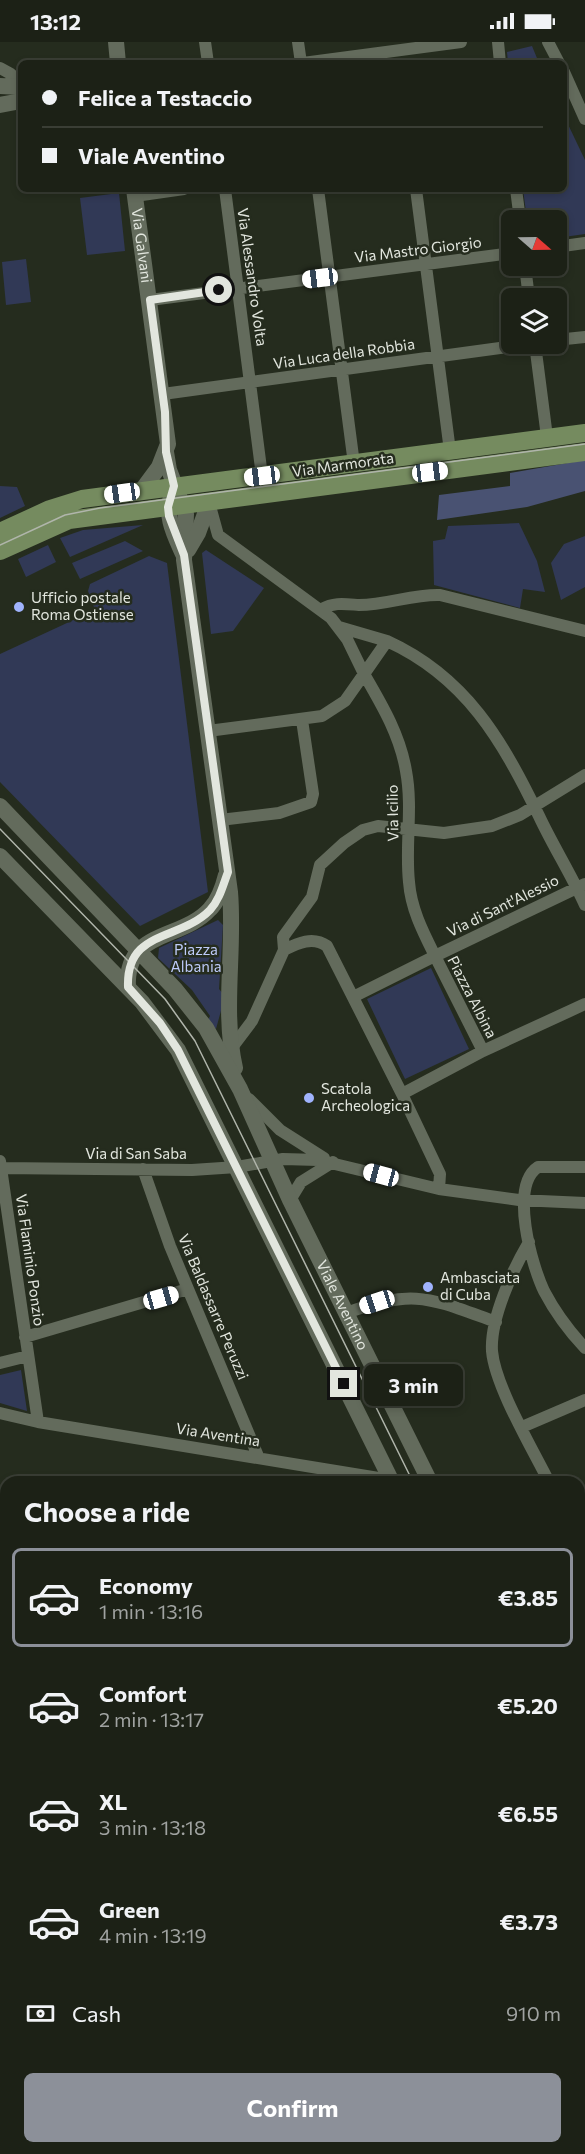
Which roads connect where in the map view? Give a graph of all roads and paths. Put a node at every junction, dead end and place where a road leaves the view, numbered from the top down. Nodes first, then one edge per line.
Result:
1 (116, 42) edge
2 (205, 42) edge
3 (298, 42) edge
4 (461, 42) edge
5 (498, 42) edge
6 (548, 42) edge
7 (397, 46) edge
8 (118, 60) edge
9 (208, 60) edge
10 (301, 60) edge
11 (319, 60) edge
12 (500, 60) edge
13 (557, 60) edge
14 (0, 68) edge
15 (567, 79) edge
16 (11, 86) edge
17 (18, 102) edge
18 (0, 105) edge
19 (585, 119) edge
20 (135, 192) edge
21 (225, 192) edge
22 (318, 192) edge
23 (416, 192) edge
24 (516, 192) edge
25 (519, 210) edge
26 (585, 243) edge
27 (567, 245) edge
28 (501, 254) edge
29 (427, 264) junction
30 (329, 277) junction
31 (238, 288) junction
32 (150, 300) junction
33 (585, 337) edge
34 (567, 339) edge
35 (501, 348) edge
36 (536, 354) edge
37 (439, 356) junction
38 (340, 370) junction
39 (251, 381) junction
40 (163, 393) junction
41 (585, 433) edge
42 (547, 437) junction
43 (167, 448) junction
44 (450, 451) junction
45 (585, 452) edge
46 (354, 464) junction
47 (262, 476) junction
48 (142, 490) junction
49 (174, 495) junction
50 (209, 503) junction
51 (0, 532) edge
52 (0, 551) edge
53 (184, 555) junction
54 (322, 609) junction
55 (339, 627) junction
56 (585, 631) edge
57 (387, 641) junction
58 (364, 674) junction
59 (302, 720) junction
60 (208, 731) junction
61 (585, 775) edge
62 (0, 806) edge
63 (535, 807) junction
64 (220, 820) junction
65 (410, 829) junction
66 (0, 856) edge
67 (228, 872) junction
68 (581, 886) edge
69 (585, 905) edge
70 (139, 950) junction
71 (284, 950) junction
72 (435, 956) junction
73 (128, 987) junction
74 (353, 997) junction
75 (585, 1004) edge
76 (231, 1049) junction
77 (483, 1052) junction
78 (240, 1089) junction
79 (402, 1094) junction
80 (272, 1160) junction
81 (333, 1162) junction
82 (0, 1165) edge
83 (237, 1167) junction
84 (585, 1167) edge
85 (143, 1169) junction
86 (439, 1189) junction
87 (290, 1200) junction
88 (524, 1200) junction
89 (585, 1203) edge
90 (529, 1242) junction
91 (188, 1289) junction
92 (346, 1313) junction
93 (496, 1322) junction
94 (26, 1337) junction
95 (585, 1348) edge
96 (28, 1356) junction
97 (0, 1363) edge
98 (585, 1400) edge
99 (0, 1413) edge
100 (38, 1422) junction
101 (522, 1427) junction
102 (258, 1456) junction
103 (364, 1476) edge
104 (393, 1476) edge
105 (427, 1476) edge
106 (546, 1476) edge

1 - 8 main road
2 - 9 street
3 - 10 street
4 - 7 street
5 - 12 street
6 - 13 street
7 - 11 street
14 - 16 street
15 - 19 street
17 - 18 main road
20 - 32 main road, Via Galvani
21 - 31 street, Via Alessandro Volta
22 - 30 street
23 - 29 street
24 - 25 street
26 - 27 street
28 - 29 street, Via Mastro Giorgio
29 - 30 street, Via Mastro Giorgio
29 - 37 street
30 - 31 street, Via Mastro Giorgio
30 - 38 street
31 - 32 street, Via Mastro Giorgio
31 - 39 street, Via Alessandro Volta
32 - 40 main road, Via Galvani
33 - 34 street
35 - 37 street, Via Luca della Robbia
36 - 42 street
37 - 38 street, Via Luca della Robbia
37 - 44 street
38 - 39 street, Via Luca della Robbia
38 - 46 street
39 - 40 street, Via Luca della Robbia
39 - 47 street, Via Alessandro Volta
40 - 43 main road, Via Galvani
41 - 42 main road, Via Marmorata
42 - 44 main road, Via Marmorata
43 - 48 main road
43 - 49 main road, Via Galvani
44 - 46 main road, Via Marmorata
45 - 50 main road, Via Marmorata
46 - 47 main road, Via Marmorata
47 - 49 main road, Via Marmorata
48 - 49 main road, Via Marmorata
48 - 51 main road, Via Marmorata
49 - 50 main road, Via Marmorata
49 - 52 main road, Via Marmorata
49 - 53 main road, Via Galvani
50 - 53 main road
50 - 54 street, Via Icilio
53 - 60 main road, Via Galvani
54 - 55 street, Via Icilio
54 - 56 street
55 - 57 street
55 - 58 street, Via Icilio
57 - 58 street
57 - 63 street
58 - 59 street
58 - 65 street, Via Icilio
59 - 60 street
59 - 64 street
60 - 64 main road, Via Galvani
61 - 63 street
62 - 70 main road
63 - 65 street
63 - 68 street
64 - 67 main road, Via Galvani
65 - 71 street
65 - 72 street, Via Icilio
66 - 73 main road
67 - 70 main road
67 - 76 main road, Via Galvani
68 - 69 street
68 - 72 street, Via di Sant'Alessio
70 - 73 main road
70 - 78 main road
71 - 74 street
71 - 76 street
72 - 74 street, Piazza Albina
72 - 77 street, Piazza Albina
73 - 83 main road
74 - 79 street
75 - 77 street
76 - 78 main road
77 - 79 street, Piazza Albina
78 - 80 main road
78 - 81 street
79 - 86 street
80 - 81 street, Via di San Saba
80 - 83 street, Via di San Saba
80 - 87 main road, Viale Aventino
81 - 86 street
81 - 87 street
82 - 85 street, Via di San Saba
82 - 94 street, Via Flaminio Ponzio
83 - 85 street, Via di San Saba
83 - 104 main road
84 - 88 street
85 - 91 street, Via Baldassarre Peruzzi
86 - 88 street
87 - 92 main road, Viale Aventino
88 - 89 street
88 - 90 street
90 - 93 street
90 - 95 street
91 - 94 street
91 - 102 street, Via Baldassarre Peruzzi
92 - 93 street
92 - 105 main road, Viale Aventino
93 - 101 street
94 - 96 street, Via Flaminio Ponzio
96 - 97 street
96 - 100 street, Via Flaminio Ponzio
98 - 101 street
99 - 100 street, Via Aventina
100 - 102 street, Via Aventina
101 - 106 street
102 - 103 street, Via Aventina

